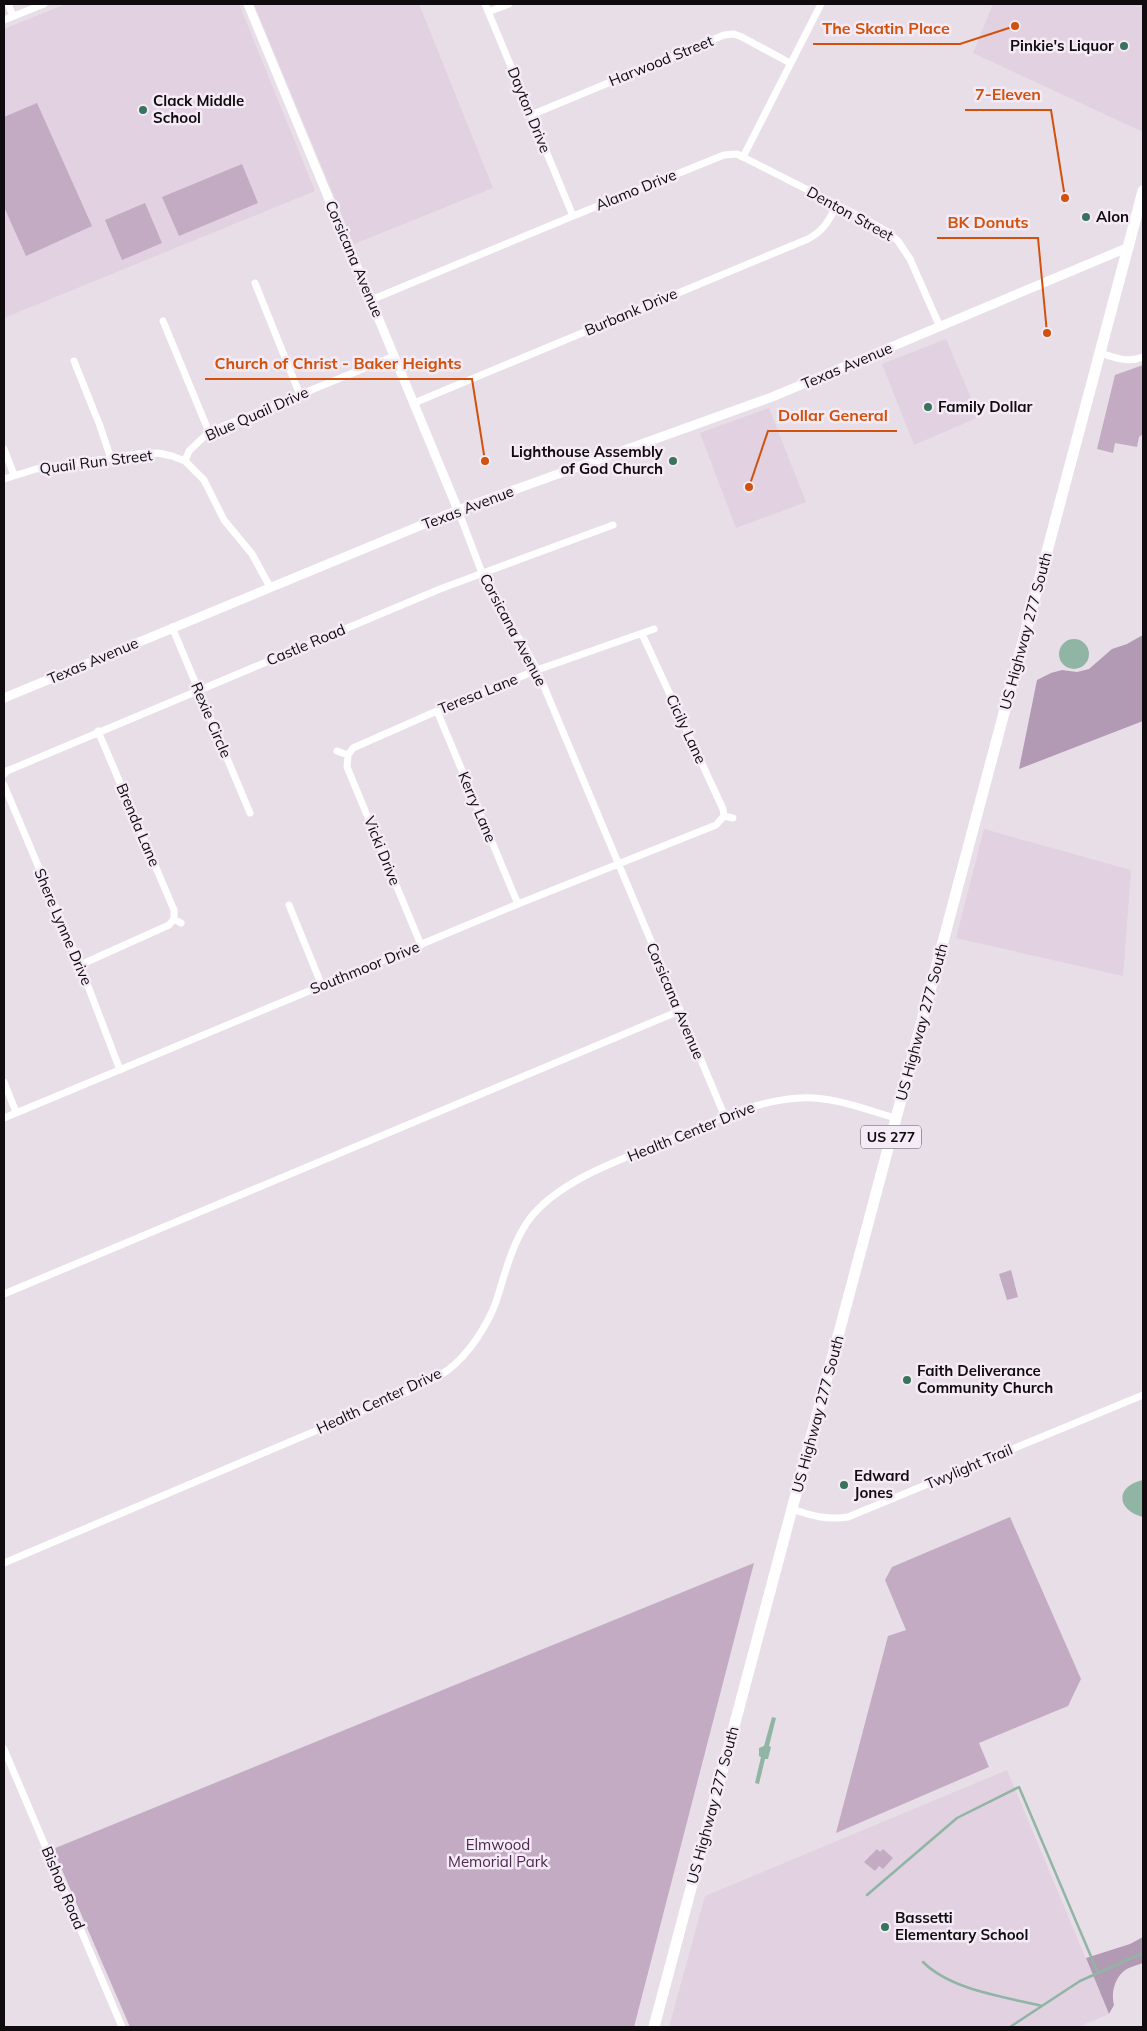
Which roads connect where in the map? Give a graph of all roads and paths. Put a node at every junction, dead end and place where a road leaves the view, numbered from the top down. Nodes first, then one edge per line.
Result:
1 (8, 4) edge
2 (44, 4) edge
3 (248, 4) edge
4 (485, 4) edge
5 (508, 4) edge
6 (821, 4) edge
7 (488, 12) junction
8 (14, 16) junction
9 (4, 20) edge
10 (790, 63) junction
11 (531, 115) junction
12 (743, 157) junction
13 (1143, 191) edge
14 (836, 206) junction
15 (572, 216) junction
16 (1129, 247) junction
17 (255, 283) dead end
18 (371, 300) junction
19 (163, 320) dead end
20 (940, 327) junction
21 (1101, 352) junction
22 (394, 356) junction
23 (1143, 357) edge
24 (74, 361) dead end
25 (300, 395) junction
26 (414, 403) junction
27 (208, 432) junction
28 (4, 449) edge
29 (111, 459) junction
30 (185, 461) junction
31 (14, 475) junction
32 (4, 479) edge
33 (458, 510) junction
34 (613, 525) dead end
35 (482, 573) junction
36 (270, 588) junction
37 (172, 627) junction
38 (654, 629) dead end
39 (642, 634) junction
40 (537, 670) junction
41 (198, 690) junction
42 (4, 698) edge
43 (437, 711) junction
44 (98, 731) junction
45 (338, 751) dead end
46 (348, 756) junction
47 (4, 774) edge
48 (4, 785) edge
49 (250, 813) dead end
50 (724, 816) junction
51 (733, 818) dead end
52 (618, 864) junction
53 (518, 904) junction
54 (289, 905) dead end
55 (174, 919) junction
56 (182, 923) dead end
57 (421, 945) junction
58 (80, 965) junction
59 (322, 986) junction
60 (680, 1011) junction
61 (120, 1070) junction
62 (4, 1082) edge
63 (16, 1112) junction
64 (724, 1117) junction
65 (4, 1118) edge
66 (896, 1118) junction
67 (4, 1294) edge
68 (1143, 1394) edge
69 (792, 1509) junction
70 (4, 1563) edge
71 (4, 1749) edge
72 (122, 2027) edge
73 (654, 2027) edge

1 - 8 street
2 - 8 street
3 - 18 street, Corsicana Avenue
4 - 7 street, Dayton Drive
5 - 7 street
6 - 10 street
7 - 11 street, Dayton Drive
8 - 9 street
10 - 11 street, Harwood Street
10 - 12 street
11 - 15 street, Dayton Drive
12 - 14 street, Denton Street
12 - 15 street, Alamo Drive
13 - 16 highway, US Highway 277 South / US 277
14 - 20 street, Denton Street
14 - 26 street, Burbank Drive
15 - 18 street, Alamo Drive
16 - 20 street, Texas Avenue
16 - 21 highway, US Highway 277 South / US 277
17 - 25 street
18 - 22 street, Corsicana Avenue
19 - 27 street
20 - 33 street, Texas Avenue
21 - 23 street
21 - 66 highway, US Highway 277 South / US 277
22 - 25 street, Blue Quail Drive
22 - 26 street, Corsicana Avenue
24 - 29 street
25 - 27 street, Blue Quail Drive
26 - 33 street, Corsicana Avenue
27 - 30 street, Blue Quail Drive
28 - 31 street
29 - 30 street, Quail Run Street
29 - 31 street, Quail Run Street
30 - 36 street, Quail Run Street
31 - 32 street, Quail Run Street
33 - 35 street, Corsicana Avenue
33 - 36 street, Texas Avenue
34 - 35 street, Castle Road
35 - 40 street, Corsicana Avenue
35 - 41 street, Castle Road
36 - 37 street, Texas Avenue
37 - 41 street, Rexie Circle
37 - 42 street, Texas Avenue
38 - 39 street, Teresa Lane
39 - 40 street, Teresa Lane
39 - 50 street, Cicily Lane
40 - 43 street, Teresa Lane
40 - 52 street, Corsicana Avenue
41 - 44 street, Castle Road
41 - 49 street, Rexie Circle
43 - 46 street, Teresa Lane
43 - 53 street, Kerry Lane
44 - 47 street, Castle Road
44 - 55 street, Brenda Lane
45 - 46 street
46 - 57 street, Vicki Drive
48 - 58 street, Shere Lynne Drive
50 - 51 street
50 - 52 street, Southmoor Drive
52 - 53 street, Southmoor Drive
52 - 60 street, Corsicana Avenue
53 - 57 street, Southmoor Drive
54 - 59 street
55 - 56 street
55 - 58 street
57 - 59 street, Southmoor Drive
58 - 61 street, Shere Lynne Drive
59 - 61 street, Southmoor Drive
60 - 64 street, Corsicana Avenue
60 - 67 street
61 - 63 street, Southmoor Drive
62 - 63 street
63 - 65 street, Southmoor Drive
64 - 66 street, Health Center Drive
64 - 70 street, Health Center Drive
66 - 69 highway, US Highway 277 South / US 277
68 - 69 street, Twylight Trail
69 - 73 highway, US Highway 277 South / US 277
71 - 72 street, Bishop Road

